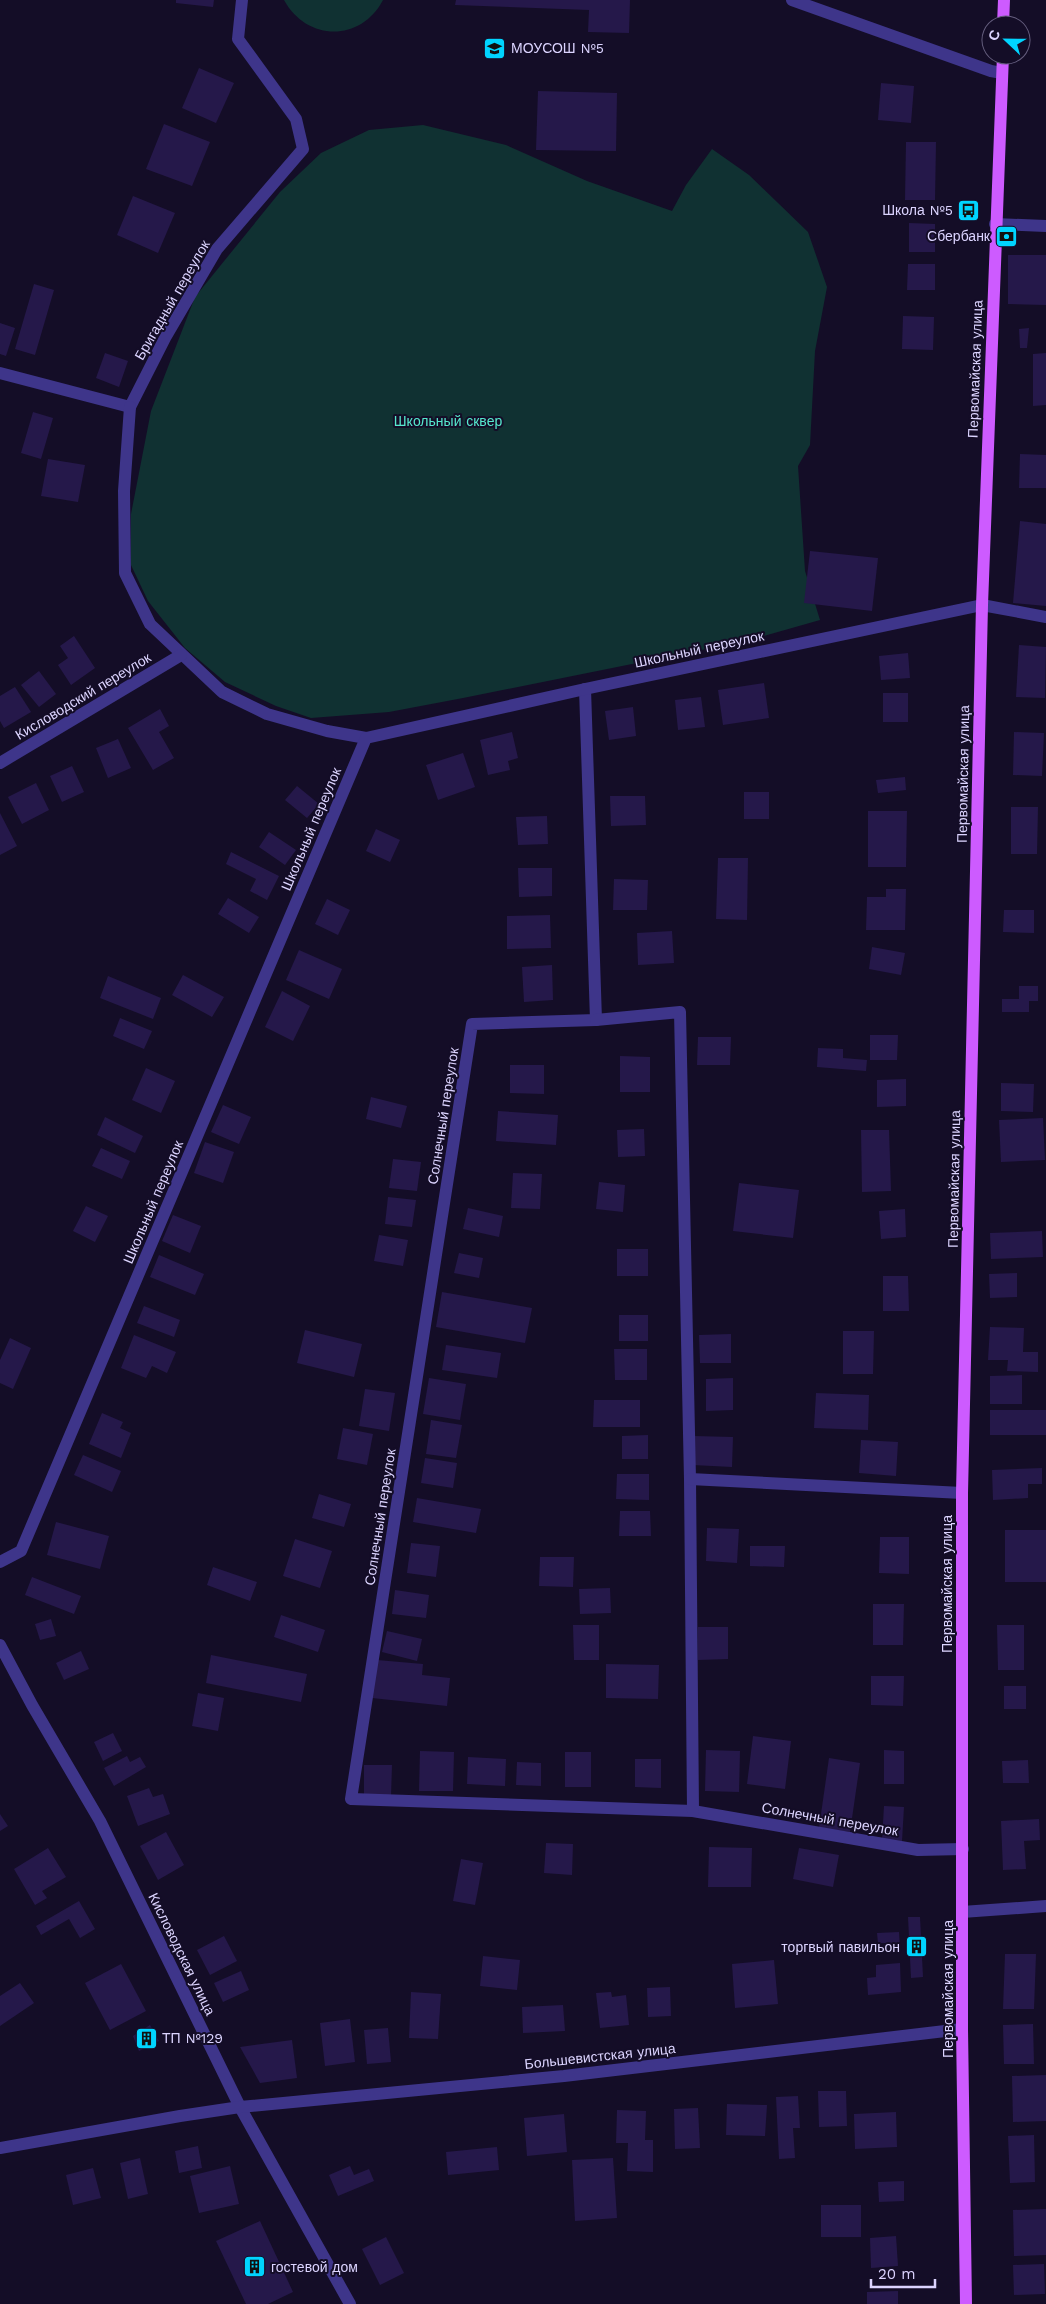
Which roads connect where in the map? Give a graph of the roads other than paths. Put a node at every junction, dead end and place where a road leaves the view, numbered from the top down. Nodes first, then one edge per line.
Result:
1 (242, 0) edge
2 (792, 0) edge
3 (1004, 0) edge
4 (1003, 15) edge
5 (1002, 65) edge
6 (1002, 72) junction
7 (995, 224) junction
8 (1046, 226) edge
9 (0, 373) edge
10 (130, 407) junction
11 (982, 605) junction
12 (1046, 617) edge
13 (181, 655) junction
14 (585, 689) junction
15 (366, 738) junction
16 (0, 762) edge
17 (596, 1020) junction
18 (690, 1479) junction
19 (962, 1493) junction
20 (0, 1562) edge
21 (0, 1644) edge
22 (693, 1811) junction
23 (963, 1849) junction
24 (1046, 1906) edge
25 (962, 1912) junction
26 (962, 2029) junction
27 (240, 2107) junction
28 (1, 2145) edge
29 (350, 2304) edge
30 (966, 2304) edge

1 - 10 street, Бригадный переулок
2 - 6 street
3 - 4 main road
5 - 6 main road, Первомайская улица
6 - 7 main road, Первомайская улица
7 - 8 street
7 - 11 main road, Первомайская улица
9 - 10 street
10 - 13 street
11 - 12 street, Школьный переулок
11 - 14 street, Школьный переулок
11 - 19 main road, Первомайская улица
13 - 15 street
13 - 16 street, Кисловодский переулок
14 - 15 street, Школьный переулок
14 - 17 street
15 - 20 street, Школьный переулок
17 - 18 street, Солнечный переулок
17 - 22 street, Солнечный переулок
18 - 19 street
18 - 22 street, Солнечный переулок
19 - 23 main road, Первомайская улица
21 - 27 street, Кисловодская улица
22 - 23 street, Солнечный переулок
23 - 25 main road, Первомайская улица
24 - 25 street
25 - 26 main road, Первомайская улица
26 - 27 street, Большевистская улица
26 - 30 main road, Первомайская улица
27 - 28 street, Большевистская улица
27 - 29 street, Кисловодская улица

